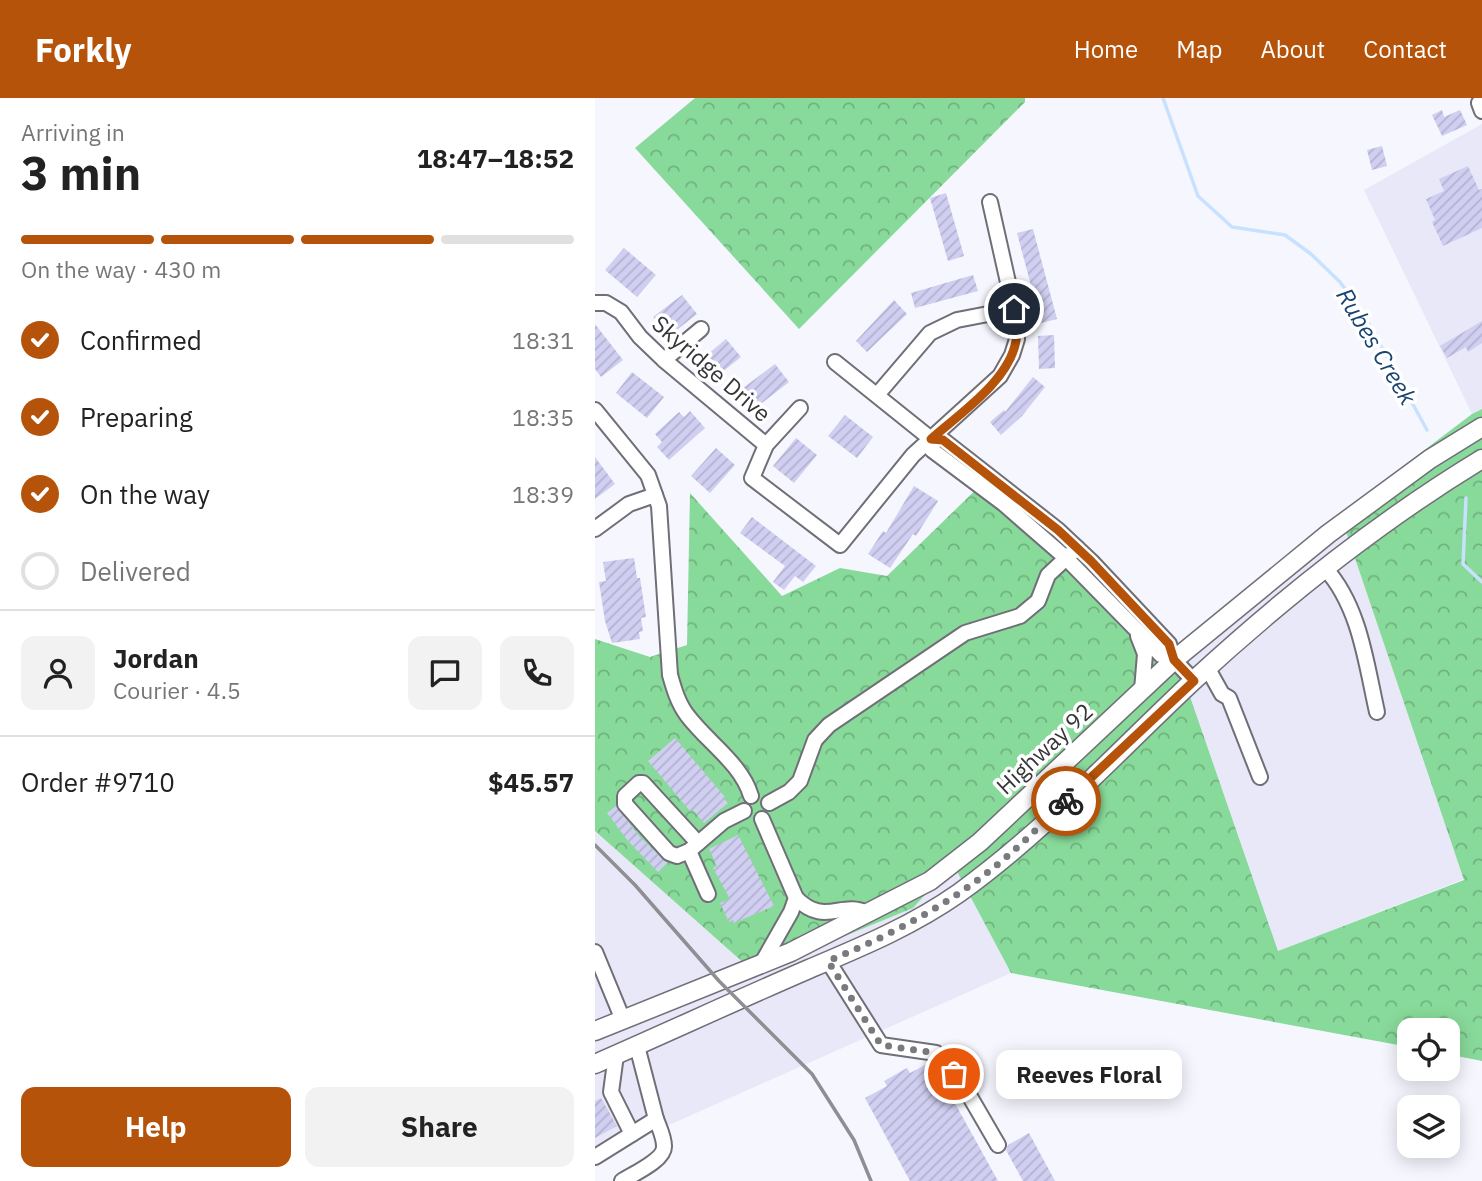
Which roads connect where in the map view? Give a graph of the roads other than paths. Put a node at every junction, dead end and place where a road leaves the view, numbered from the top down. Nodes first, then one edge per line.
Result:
1 (990, 202) dead end
2 (595, 303) edge
3 (1014, 309) junction
4 (701, 329) dead end
5 (664, 360) junction
6 (835, 362) dead end
7 (877, 395) junction
8 (800, 408) dead end
9 (595, 410) edge
10 (1482, 427) edge
11 (931, 439) junction
12 (766, 445) junction
13 (1482, 459) edge
14 (655, 495) junction
15 (595, 529) edge
16 (1072, 553) junction
17 (1325, 568) junction
18 (1134, 629) junction
19 (1174, 660) junction
20 (1208, 669) junction
21 (1194, 681) junction
22 (1142, 690) junction
23 (1377, 712) dead end
24 (1260, 777) dead end
25 (751, 796) junction
26 (769, 803) junction
27 (744, 811) junction
28 (762, 820) junction
29 (693, 847) junction
30 (708, 894) dead end
31 (796, 898) junction
32 (867, 912) junction
33 (816, 940) junction
34 (595, 952) edge
35 (828, 961) junction
36 (762, 964) junction
37 (623, 1020) junction
38 (595, 1031) edge
39 (637, 1046) junction
40 (616, 1055) junction
41 (595, 1064) edge
42 (656, 1119) junction
43 (632, 1134) junction
44 (998, 1144) dead end
45 (595, 1157) edge
46 (622, 1181) edge

1 - 3 street
2 - 5 street, Skyridge Drive
3 - 7 street
3 - 11 street
4 - 5 street
5 - 12 street, Skyridge Drive
6 - 7 street
7 - 11 street
8 - 12 street, Skyridge Drive
9 - 14 street
10 - 19 main road, Highway 92
11 - 12 street, Skyridge Drive
11 - 16 street
13 - 17 main road
14 - 15 street
14 - 25 street
16 - 18 street
16 - 19 street
16 - 26 street
17 - 20 main road
17 - 23 street
18 - 19 street
18 - 22 street
19 - 21 street
19 - 22 main road, Highway 92
20 - 21 main road
20 - 24 street
21 - 35 main road
22 - 32 main road, Highway 92
25 - 26 street
25 - 27 street
26 - 28 street
27 - 28 street
27 - 29 street
28 - 31 street
29 - 29 street
29 - 30 street
31 - 32 street
31 - 36 street
32 - 33 main road, Highway 92
33 - 35 main road
33 - 36 main road, Highway 92
34 - 37 street
35 - 39 main road
35 - 44 street
36 - 37 main road, Highway 92
37 - 38 main road, Highway 92
39 - 40 main road
39 - 42 street
40 - 41 main road
40 - 43 street
42 - 43 street
42 - 46 street
43 - 45 street

